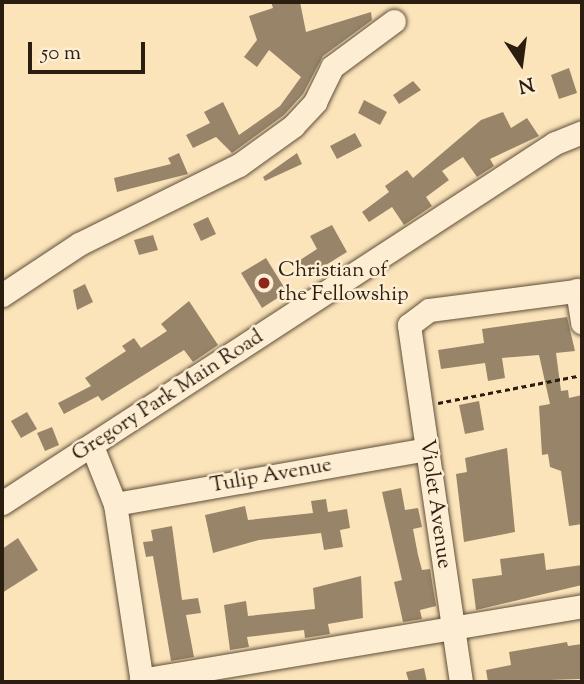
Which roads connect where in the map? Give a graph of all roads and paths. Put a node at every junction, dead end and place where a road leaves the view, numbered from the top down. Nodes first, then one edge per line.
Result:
1 (394, 21) dead end
2 (582, 132) edge
3 (580, 290) edge
4 (2, 295) edge
5 (582, 323) edge
6 (582, 375) edge
7 (421, 406) junction
8 (92, 446) junction
9 (428, 449) junction
10 (2, 503) edge
11 (115, 504) junction
12 (582, 606) edge
13 (453, 627) junction
14 (141, 681) edge
15 (461, 682) edge

1 - 4 street
2 - 8 street, Gregory Park Main Road
3 - 5 street
3 - 7 street, Violet Avenue
6 - 7 path
7 - 9 street, Violet Avenue
8 - 10 street, Gregory Park Main Road
8 - 11 street
9 - 11 street, Tulip Avenue
9 - 13 street, Violet Avenue
11 - 14 street
12 - 13 street
13 - 14 street
13 - 15 street, Violet Avenue

